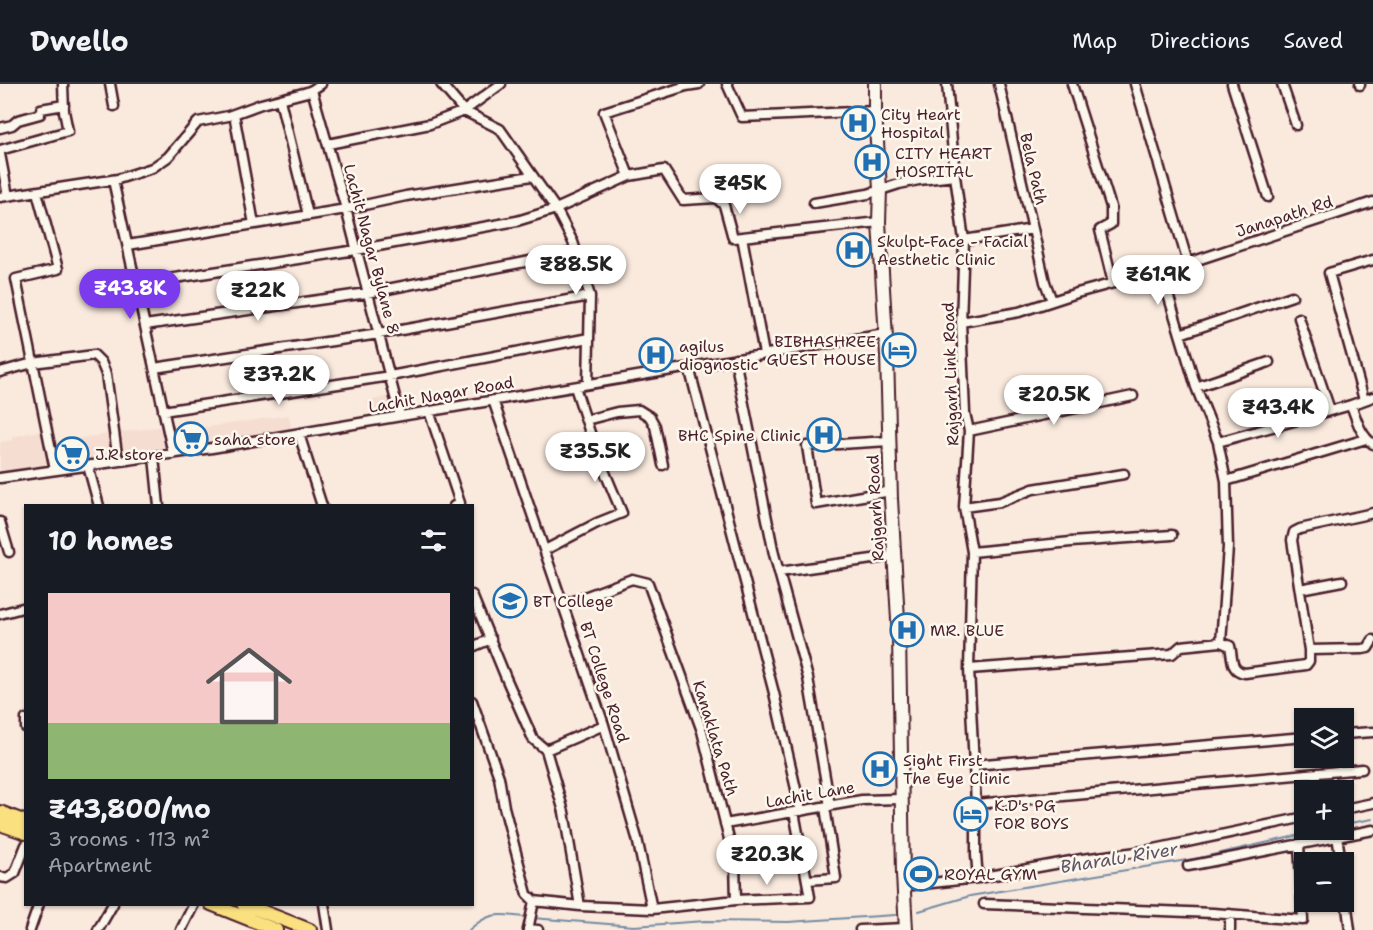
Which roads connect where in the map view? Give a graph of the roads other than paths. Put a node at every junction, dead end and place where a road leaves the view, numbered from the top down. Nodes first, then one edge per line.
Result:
1 (63, 84) edge
2 (110, 84) edge
3 (321, 84) edge
4 (441, 84) edge
5 (501, 84) edge
6 (699, 84) edge
7 (727, 84) edge
8 (875, 84) edge
9 (946, 84) edge
10 (999, 84) edge
11 (1072, 84) edge
12 (1135, 84) edge
13 (1232, 84) edge
14 (1282, 84) edge
15 (686, 85) edge
16 (308, 89) edge
17 (280, 100) junction
18 (64, 105) junction
19 (114, 106) dead end
20 (464, 111) junction
21 (875, 111) junction
22 (234, 114) junction
23 (1296, 125) dead end
24 (0, 128) edge
25 (328, 144) junction
26 (0, 152) edge
27 (532, 176) junction
28 (629, 176) junction
29 (955, 176) junction
30 (113, 180) junction
31 (880, 189) junction
32 (37, 192) junction
33 (4, 196) edge
34 (1268, 197) dead end
35 (1373, 202) edge
36 (814, 203) dead end
37 (346, 209) junction
38 (556, 209) junction
39 (308, 215) junction
40 (879, 222) junction
41 (254, 224) junction
42 (1033, 229) junction
43 (742, 237) junction
44 (964, 240) junction
45 (128, 245) junction
46 (356, 250) junction
47 (576, 252) junction
48 (1373, 261) edge
49 (1188, 263) junction
50 (1161, 270) junction
51 (1113, 283) junction
52 (136, 284) junction
53 (368, 293) junction
54 (590, 296) junction
55 (1292, 296) dead end
56 (1052, 301) junction
57 (1299, 318) dead end
58 (962, 322) junction
59 (145, 325) junction
60 (379, 334) junction
61 (885, 334) junction
62 (1180, 334) junction
63 (589, 338) junction
64 (764, 354) junction
65 (735, 359) junction
66 (33, 363) junction
67 (1269, 363) dead end
68 (689, 367) junction
69 (154, 368) junction
70 (0, 372) edge
71 (390, 376) junction
72 (588, 384) junction
73 (575, 387) junction
74 (1196, 387) junction
75 (1133, 396) dead end
76 (1369, 398) edge
77 (493, 400) junction
78 (1351, 405) junction
79 (1330, 410) junction
80 (163, 411) junction
81 (429, 411) junction
82 (400, 416) junction
83 (586, 420) junction
84 (969, 431) junction
85 (299, 434) junction
86 (889, 441) junction
87 (1218, 442) junction
88 (1370, 442) edge
89 (173, 454) junction
90 (154, 456) junction
91 (118, 461) junction
92 (663, 465) dead end
93 (88, 466) junction
94 (55, 470) junction
95 (1124, 474) dead end
96 (0, 478) edge
97 (1226, 481) junction
98 (891, 491) junction
99 (98, 504) edge
100 (159, 504) edge
101 (321, 504) edge
102 (458, 504) edge
103 (964, 507) junction
104 (1373, 513) edge
105 (0, 522) edge
106 (1172, 535) dead end
107 (544, 550) junction
108 (9, 552) dead end
109 (972, 552) junction
110 (894, 556) junction
111 (779, 572) junction
112 (1342, 581) dead end
113 (1300, 589) junction
114 (474, 600) edge
115 (564, 605) junction
116 (24, 608) edge
117 (0, 614) edge
118 (491, 639) junction
119 (1373, 640) edge
120 (1221, 642) junction
121 (474, 646) edge
122 (1309, 650) junction
123 (969, 669) junction
124 (474, 707) edge
125 (604, 725) junction
126 (1373, 732) edge
127 (1354, 733) edge
128 (1294, 738) edge
129 (546, 750) junction
130 (973, 765) junction
131 (1362, 769) dead end
132 (901, 799) junction
133 (1373, 803) edge
134 (976, 804) junction
135 (828, 806) junction
136 (1354, 807) edge
137 (0, 812) edge
138 (798, 812) junction
139 (1294, 819) edge
140 (24, 821) edge
141 (0, 824) edge
142 (725, 824) junction
143 (1373, 830) edge
144 (24, 832) edge
145 (1354, 833) edge
146 (1318, 840) edge
147 (1299, 844) junction
148 (24, 850) edge
149 (1188, 866) dead end
150 (0, 877) edge
151 (978, 878) junction
152 (807, 880) junction
153 (904, 886) junction
154 (736, 900) junction
155 (534, 901) junction
156 (984, 904) dead end
157 (38, 906) edge
158 (112, 906) edge
159 (193, 906) edge
160 (216, 906) edge
161 (248, 906) edge
162 (324, 906) edge
163 (580, 906) junction
164 (652, 909) junction
165 (1348, 912) edge
166 (1230, 915) junction
167 (905, 929) edge
168 (30, 930) edge
169 (98, 930) edge
170 (182, 930) edge
171 (273, 930) edge
172 (310, 930) edge
173 (328, 930) edge
174 (528, 930) edge
175 (538, 930) edge
176 (860, 930) edge
177 (1230, 930) edge
178 (1350, 930) edge

1 - 18 street
2 - 19 street
3 - 16 street
4 - 20 street
5 - 20 street
6 - 15 street
7 - 21 street
8 - 21 main road, Rajgarh Road
9 - 29 street, Rajgarh Link Road
10 - 42 street, Bela Path
11 - 51 street
12 - 49 street
13 - 34 street
14 - 23 street
15 - 28 street
16 - 17 street
16 - 25 street, Lachit Nagar Bylane 8
17 - 22 street
17 - 39 street
18 - 24 street
18 - 26 street
20 - 25 street
20 - 27 street
21 - 31 main road, Rajgarh Road
22 - 30 street
22 - 41 street
25 - 37 street, Lachit Nagar Bylane 8
26 - 33 street
27 - 37 street
27 - 38 street
28 - 38 street
28 - 43 street
29 - 31 street
29 - 44 street, Rajgarh Link Road
30 - 32 street
30 - 45 street
31 - 36 street
31 - 40 main road, Rajgarh Road
32 - 33 street
32 - 66 street
35 - 49 street, Janapath Rd
37 - 39 street
37 - 46 street, Lachit Nagar Bylane 8
38 - 46 street
38 - 47 street
39 - 41 street
40 - 43 street
40 - 61 main road, Rajgarh Road
41 - 45 street
42 - 44 street, Bela Path
42 - 56 street
43 - 64 street
44 - 58 street, Rajgarh Link Road
45 - 52 street
46 - 52 street
46 - 53 street, Lachit Nagar Bylane 8
47 - 53 street
47 - 54 street
48 - 76 street
49 - 50 street, Janapath Rd
50 - 51 street, Janapath Rd
50 - 62 street
51 - 56 street, Janapath Rd
52 - 59 street
53 - 59 street
53 - 60 street, Lachit Nagar Bylane 8
54 - 60 street
54 - 63 street
55 - 62 street
56 - 58 street, Janapath Rd
57 - 79 street
58 - 84 street, Rajgarh Link Road
59 - 69 street
60 - 69 street
60 - 71 street, Lachit Nagar Bylane 8
61 - 64 street, Lachit Nagar Road
61 - 86 main road, Rajgarh Road
62 - 74 street
63 - 71 street
63 - 72 street
64 - 65 street, Lachit Nagar Road
65 - 68 street, Lachit Nagar Road
65 - 111 street
66 - 70 street
66 - 91 street
66 - 94 street
67 - 74 street
68 - 72 street, Lachit Nagar Road
68 - 138 street
69 - 80 street
71 - 80 street
71 - 82 street, Lachit Nagar Bylane 8
72 - 73 street, Lachit Nagar Road
73 - 77 street, Lachit Nagar Road
73 - 83 street
74 - 87 street
75 - 84 street
76 - 78 street
77 - 81 street, Lachit Nagar Road
77 - 107 street, BT College Road
78 - 79 street
78 - 88 street
79 - 87 street
80 - 89 street
81 - 82 street, Lachit Nagar Road
81 - 102 street
82 - 85 street, Lachit Nagar Road
83 - 92 street
83 - 107 street
84 - 103 street, Rajgarh Link Road
85 - 89 street, Lachit Nagar Road
85 - 101 street
86 - 98 main road, Rajgarh Road
86 - 98 street
87 - 97 street
88 - 97 street
89 - 90 street, Lachit Nagar Road
90 - 91 street, Lachit Nagar Road
90 - 100 street
91 - 93 street, Lachit Nagar Road
93 - 94 street, Lachit Nagar Road
93 - 99 street
94 - 96 street, Lachit Nagar Road
95 - 103 street
97 - 120 street
98 - 110 main road, Rajgarh Road
103 - 109 street, Rajgarh Link Road
104 - 113 street
105 - 108 street
106 - 109 street
107 - 115 street, BT College Road
109 - 123 street, Rajgarh Link Road
110 - 111 street
110 - 132 main road, Rajgarh Road
111 - 135 street
112 - 113 street
113 - 122 street
114 - 118 street
115 - 125 street, BT College Road
115 - 142 street, Kanaklata Path
116 - 117 street
118 - 121 street
118 - 129 street
119 - 122 street
120 - 122 street
120 - 123 street
123 - 130 street, Rajgarh Link Road
124 - 155 street
125 - 129 street
125 - 164 street, BT College Road
126 - 127 street
128 - 130 street
129 - 163 street
130 - 134 street, Rajgarh Link Road
131 - 134 street
132 - 135 street, Lachit Lane
132 - 153 main road, Rajgarh Road
133 - 136 street
134 - 151 street, Rajgarh Link Road
135 - 138 street, Lachit Lane
135 - 152 street
137 - 140 main road
138 - 142 street, Lachit Lane
138 - 152 street
139 - 151 street
141 - 144 main road
142 - 154 street, Kanaklata Path
143 - 145 street
146 - 147 street
147 - 149 street
147 - 166 street
148 - 150 street
151 - 153 street
152 - 154 street
153 - 167 main road, Rajgarh Road
154 - 164 street
155 - 163 street
155 - 174 street
156 - 166 street
157 - 168 street
158 - 169 street
159 - 170 street
160 - 171 main road
161 - 172 main road
162 - 173 street
163 - 164 street
165 - 178 street
166 - 177 street
167 - 176 street
174 - 175 street

